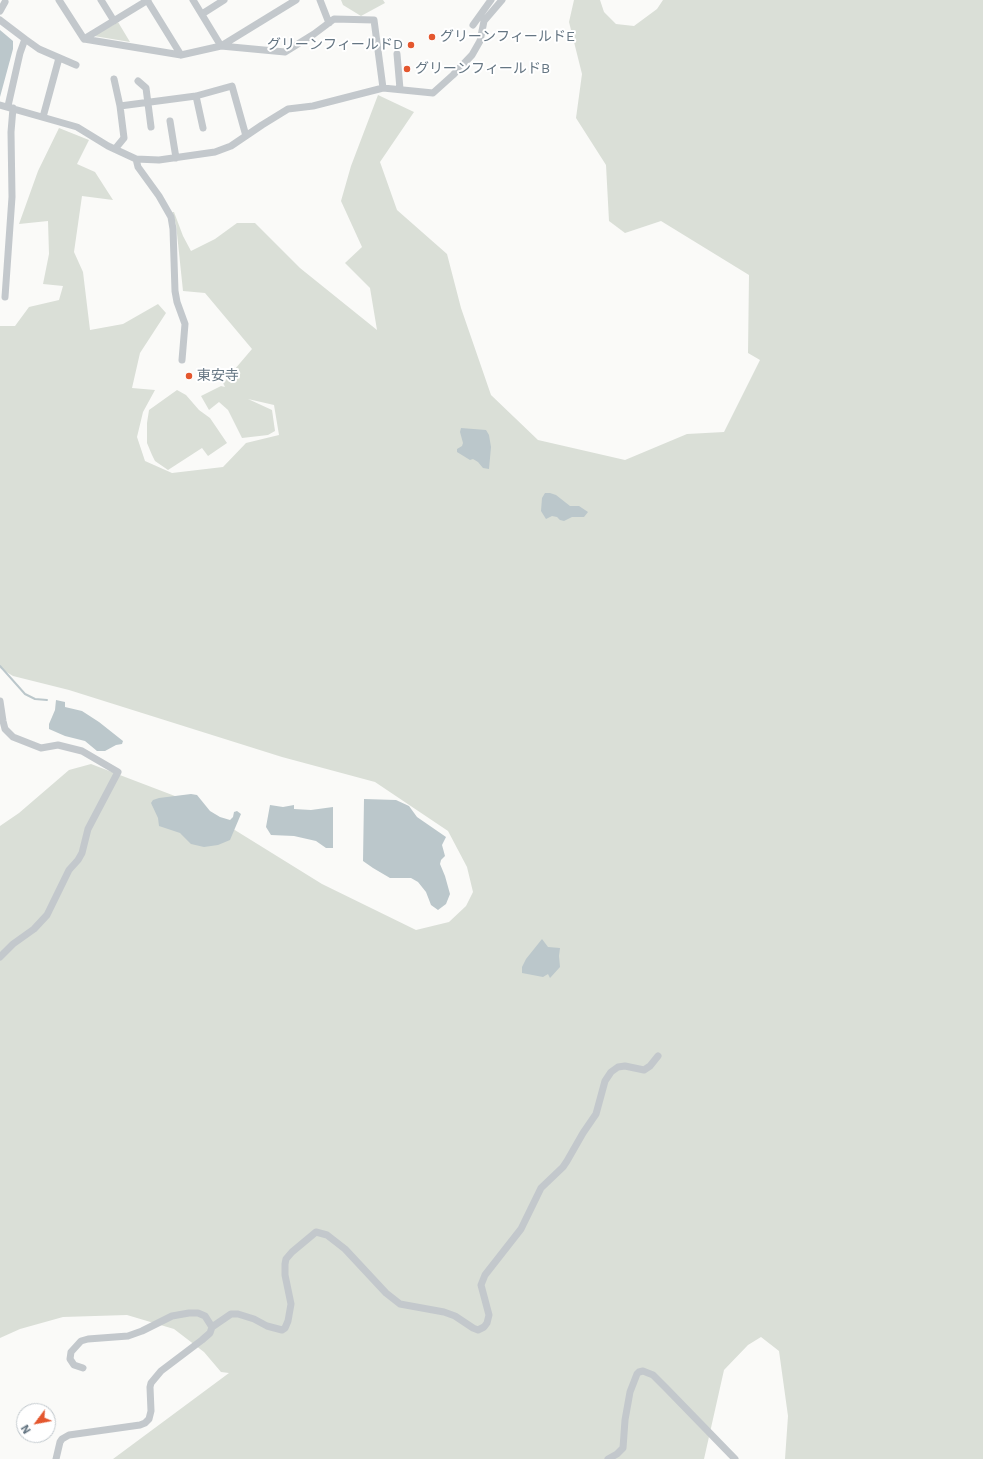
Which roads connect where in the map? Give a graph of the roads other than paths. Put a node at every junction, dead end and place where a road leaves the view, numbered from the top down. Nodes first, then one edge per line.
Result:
1 (59, 0) edge
2 (101, 0) edge
3 (148, 0) edge
4 (193, 0) edge
5 (224, 0) edge
6 (296, 0) edge
7 (320, 0) edge
8 (491, 0) edge
9 (502, 0) edge
10 (5, 2) dead end
11 (0, 11) edge
12 (202, 14) junction
13 (0, 20) edge
14 (114, 21) junction
15 (329, 23) junction
16 (473, 25) dead end
17 (25, 39) junction
18 (84, 39) junction
19 (221, 46) junction
20 (397, 54) dead end
21 (181, 55) junction
22 (59, 58) junction
23 (76, 65) dead end
24 (114, 79) dead end
25 (138, 81) dead end
26 (383, 88) junction
27 (400, 89) junction
28 (196, 96) junction
29 (148, 102) junction
30 (7, 106) edge
31 (120, 106) junction
32 (43, 117) junction
33 (170, 121) dead end
34 (151, 127) dead end
35 (203, 128) dead end
36 (246, 136) junction
37 (115, 149) junction
38 (176, 158) junction
39 (136, 159) junction
40 (6, 297) dead end
41 (182, 360) dead end
42 (0, 700) edge
43 (0, 956) edge
44 (658, 1056) dead end
45 (212, 1327) junction
46 (83, 1368) dead end
47 (56, 1459) edge
48 (608, 1459) edge
49 (735, 1459) edge

1 - 18 street
2 - 14 street
3 - 14 street
3 - 21 street
4 - 12 street
5 - 12 street
6 - 19 street
7 - 15 street
8 - 16 street
9 - 27 street
10 - 11 street
12 - 19 street
13 - 17 street
14 - 18 street
15 - 19 street
15 - 26 street
17 - 22 street
17 - 30 street
18 - 21 street
19 - 21 street
20 - 27 street
22 - 23 street
22 - 32 street
24 - 31 street
25 - 29 street
26 - 27 street
26 - 36 street
28 - 29 street
28 - 35 street
28 - 36 street
29 - 31 street
29 - 34 street
30 - 32 street
30 - 40 street
31 - 37 street
32 - 37 street
33 - 38 street
36 - 38 street
37 - 39 street
38 - 39 street
39 - 41 street
42 - 43 street
44 - 45 street
45 - 46 street
45 - 47 street
48 - 49 street

